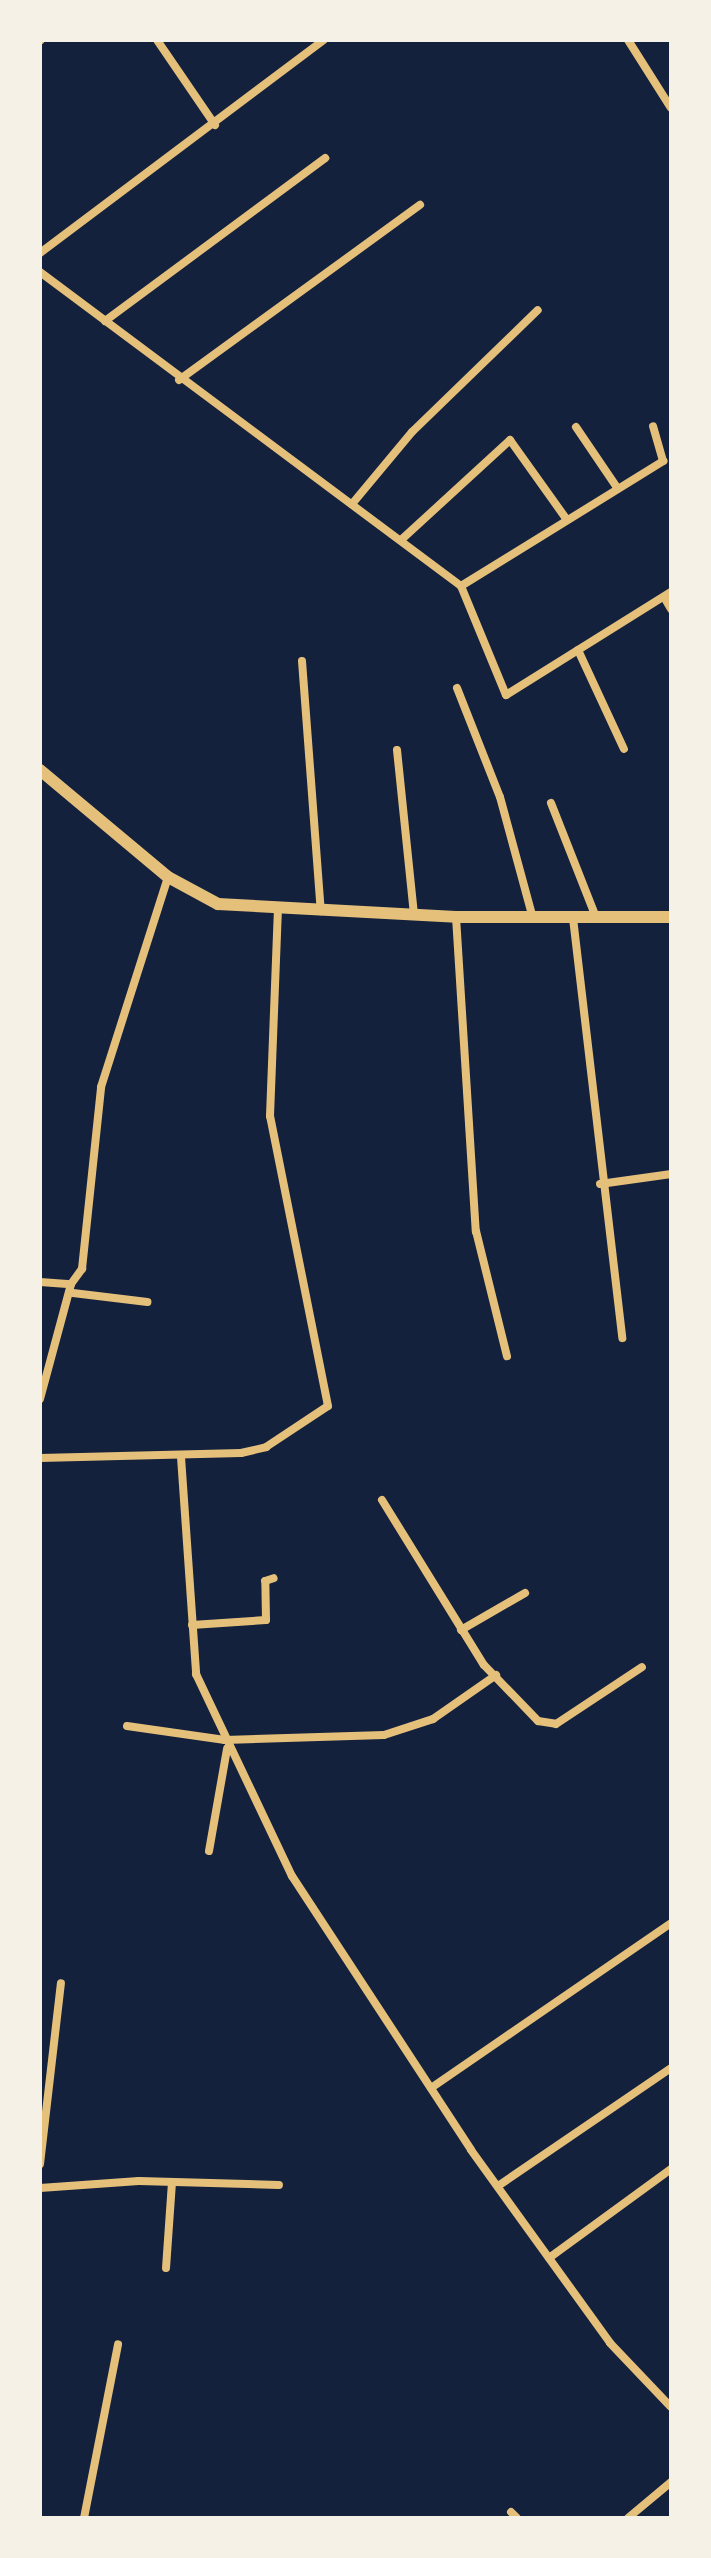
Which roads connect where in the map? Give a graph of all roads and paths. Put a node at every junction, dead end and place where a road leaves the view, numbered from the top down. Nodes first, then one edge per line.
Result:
1 (157, 40) edge
2 (324, 40) edge
3 (628, 40) edge
4 (671, 108) edge
5 (215, 125) junction
6 (325, 158) dead end
7 (420, 205) dead end
8 (40, 253) edge
9 (40, 272) edge
10 (538, 310) dead end
11 (105, 321) junction
12 (179, 380) junction
13 (653, 426) dead end
14 (576, 427) dead end
15 (616, 486) junction
16 (352, 504) junction
17 (565, 517) junction
18 (401, 540) junction
19 (461, 586) junction
20 (667, 595) edge
21 (671, 609) edge
22 (578, 650) junction
23 (302, 661) dead end
24 (457, 688) dead end
25 (624, 749) dead end
26 (397, 750) dead end
27 (40, 770) edge
28 (551, 803) dead end
29 (168, 877) junction
30 (278, 910) junction
31 (321, 911) junction
32 (414, 915) junction
33 (532, 915) junction
34 (456, 917) junction
35 (596, 917) junction
36 (671, 917) edge
37 (573, 918) junction
38 (671, 1174) edge
39 (600, 1184) junction
40 (40, 1282) edge
41 (72, 1289) junction
42 (147, 1302) dead end
43 (622, 1338) dead end
44 (507, 1356) dead end
45 (40, 1399) edge
46 (181, 1457) junction
47 (40, 1458) edge
48 (382, 1500) dead end
49 (274, 1578) dead end
50 (525, 1593) dead end
51 (192, 1625) junction
52 (461, 1630) junction
53 (642, 1667) dead end
54 (496, 1675) junction
55 (127, 1726) dead end
56 (226, 1744) junction
57 (209, 1851) dead end
58 (671, 1923) edge
59 (61, 1983) dead end
60 (671, 2068) edge
61 (431, 2088) junction
62 (40, 2164) edge
63 (671, 2169) edge
64 (172, 2182) junction
65 (279, 2185) dead end
66 (498, 2186) junction
67 (40, 2188) edge
68 (549, 2258) junction
69 (166, 2268) dead end
70 (118, 2344) dead end
71 (671, 2407) edge
72 (671, 2482) edge
73 (84, 2518) edge
74 (628, 2518) edge

1 - 5 street
2 - 5 street
3 - 4 street
5 - 8 street
6 - 11 street
7 - 12 street
9 - 11 street
10 - 16 street
11 - 12 street
12 - 16 street
13 - 15 street
14 - 15 street
15 - 17 street
16 - 18 street
17 - 18 street
17 - 19 street
18 - 19 street
19 - 22 street
20 - 21 street
20 - 22 street
22 - 25 street
23 - 31 street
24 - 33 street
26 - 32 street
27 - 29 street
28 - 35 street
29 - 30 street
29 - 41 street
30 - 31 street
30 - 46 street
31 - 32 street
32 - 34 street
33 - 34 street
33 - 37 street
34 - 44 street
35 - 36 street
35 - 37 street
37 - 39 street
38 - 39 street
39 - 43 street
40 - 41 street
41 - 42 street
41 - 45 street
46 - 47 street
46 - 51 street
48 - 52 street
49 - 51 street
50 - 52 street
51 - 56 street
52 - 54 street
53 - 54 street
54 - 56 street
55 - 56 street
56 - 57 street
56 - 61 street
58 - 61 street
59 - 62 street
60 - 66 street
61 - 66 street
63 - 68 street
64 - 65 street
64 - 67 street
64 - 69 street
66 - 68 street
68 - 71 street
70 - 73 street
72 - 74 street

